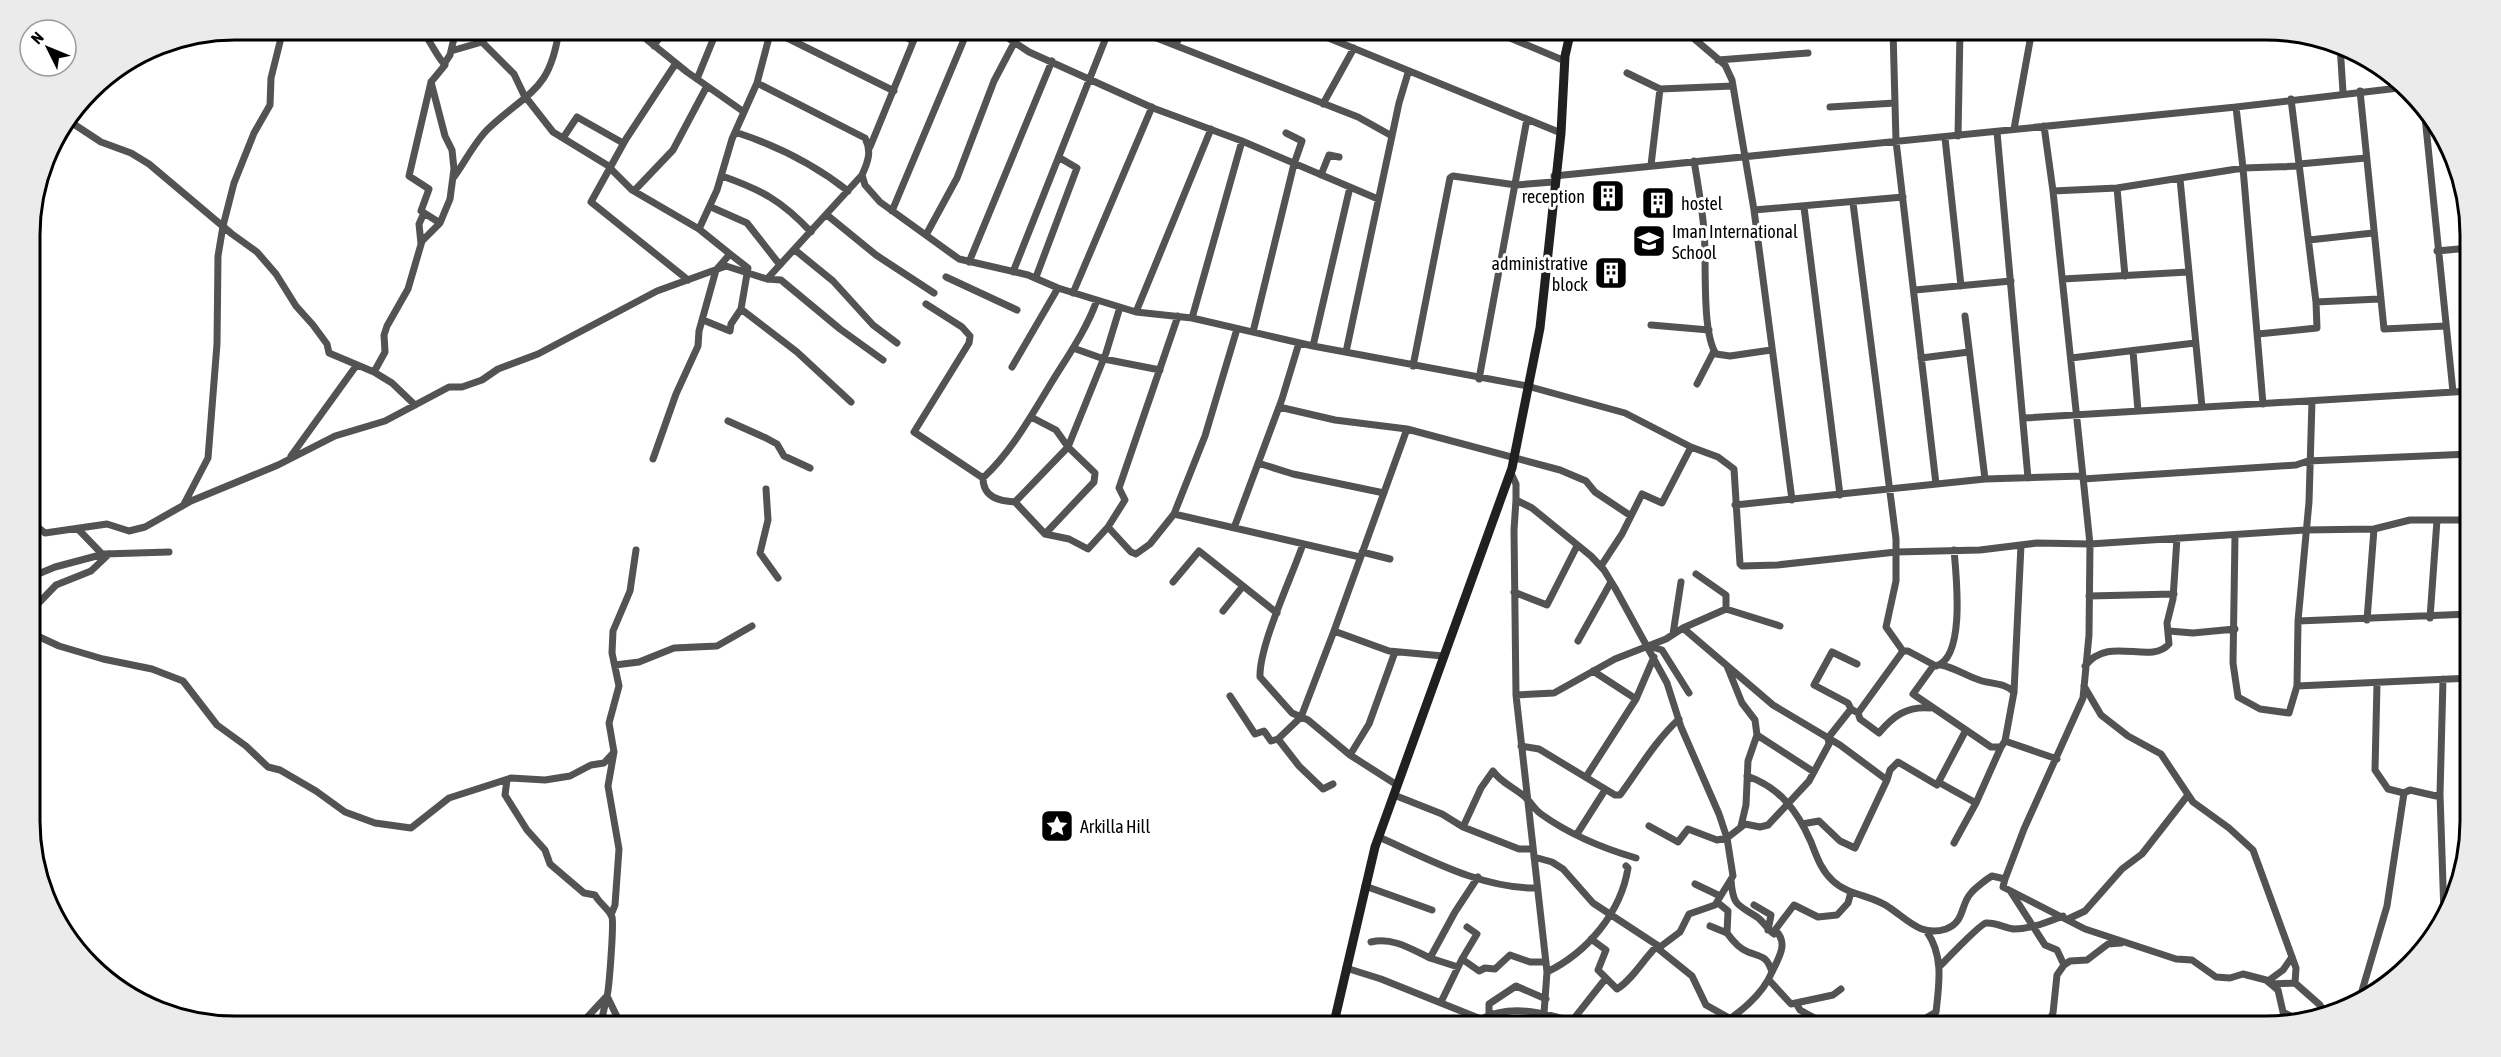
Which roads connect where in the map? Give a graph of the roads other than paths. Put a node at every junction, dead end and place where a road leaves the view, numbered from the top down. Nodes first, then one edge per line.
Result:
1 (1335, 40) edge
2 (1516, 40) edge
3 (1569, 40) edge
4 (1696, 40) edge
5 (1893, 40) edge
6 (1960, 40) edge
7 (2030, 40) edge
8 (280, 41) edge
9 (428, 41) edge
10 (454, 41) edge
11 (558, 41) edge
12 (648, 41) edge
13 (657, 41) edge
14 (713, 41) edge
15 (768, 41) edge
16 (793, 41) edge
17 (913, 41) edge
18 (964, 41) edge
19 (1011, 41) edge
20 (1105, 41) edge
21 (1164, 41) edge
22 (1178, 41) edge
23 (482, 42) joint
24 (1014, 43) junction
25 (1176, 45) junction
26 (654, 46) junction
27 (1354, 48) junction
28 (452, 51) junction
29 (1808, 53) dead end
30 (2341, 55) edge
31 (1718, 60) junction
32 (1052, 61) junction
33 (1565, 61) junction
34 (676, 63) junction
35 (444, 64) junction
36 (1408, 73) junction
37 (1627, 73) dead end
38 (697, 78) junction
39 (1092, 79) junction
40 (431, 82) junction
41 (757, 83) junction
42 (707, 86) junction
43 (1733, 86) junction
44 (2392, 88) edge
45 (1660, 89) junction
46 (894, 91) junction
47 (2360, 91) junction
48 (2343, 92) junction
49 (526, 98) junction
50 (2291, 99) junction
51 (1895, 103) junction
52 (1323, 104) junction
53 (1152, 107) junction
54 (1830, 107) dead end
55 (2236, 107) junction
56 (744, 112) junction
57 (1527, 119) junction
58 (75, 125) edge
59 (2043, 126) junction
60 (2426, 126) edge
61 (1211, 129) junction
62 (2014, 129) junction
63 (735, 132) junction
64 (1997, 132) junction
65 (1286, 133) dead end
66 (1561, 133) junction
67 (1392, 136) junction
68 (1958, 136) junction
69 (562, 138) junction
70 (1945, 138) junction
71 (1242, 141) junction
72 (1896, 141) junction
73 (623, 143) junction
74 (870, 147) junction
75 (1744, 155) junction
76 (1339, 157) dead end
77 (1060, 158) junction
78 (2366, 158) junction
79 (1694, 161) junction
80 (1294, 164) junction
81 (1651, 165) junction
82 (2299, 165) junction
83 (609, 167) junction
84 (2243, 168) junction
85 (862, 175) junction
86 (1321, 175) junction
87 (722, 176) junction
88 (454, 177) junction
89 (1554, 179) junction
90 (2180, 179) junction
91 (1516, 185) junction
92 (1350, 188) junction
93 (2117, 188) junction
94 (634, 190) junction
95 (848, 191) junction
96 (2053, 191) junction
97 (1904, 197) junction
98 (1377, 199) junction
99 (1852, 202) junction
100 (711, 207) junction
101 (1804, 207) junction
102 (1754, 210) junction
103 (892, 211) junction
104 (423, 213) junction
105 (827, 215) junction
106 (440, 223) junction
107 (223, 226) junction
108 (699, 229) junction
109 (811, 232) junction
110 (2373, 233) junction
111 (926, 235) junction
112 (2309, 240) junction
113 (421, 244) junction
114 (2460, 249) edge
115 (795, 250) junction
116 (2437, 251) junction
117 (730, 254) junction
118 (969, 262) junction
119 (780, 265) junction
120 (716, 270) junction
121 (1014, 272) junction
122 (2188, 272) junction
123 (746, 273) junction
124 (2125, 276) junction
125 (946, 277) dead end
126 (1036, 277) junction
127 (688, 279) junction
128 (767, 279) junction
129 (2063, 279) junction
130 (2011, 281) junction
131 (1961, 286) junction
132 (1058, 288) junction
133 (1915, 290) junction
134 (934, 293) dead end
135 (1073, 293) junction
136 (2379, 299) junction
137 (1097, 300) junction
138 (2316, 302) junction
139 (926, 304) dead end
140 (1120, 307) junction
141 (741, 309) junction
142 (1017, 310) dead end
143 (1136, 312) junction
144 (1178, 316) junction
145 (1965, 316) dead end
146 (1192, 318) junction
147 (703, 320) junction
148 (1651, 325) dead end
149 (2445, 326) junction
150 (1238, 329) junction
151 (1709, 330) junction
152 (1253, 332) junction
153 (2258, 334) junction
154 (897, 343) dead end
155 (1299, 343) junction
156 (2195, 343) junction
157 (1313, 346) junction
158 (1073, 348) junction
159 (1771, 350) junction
160 (1714, 351) junction
161 (2133, 351) junction
162 (1346, 352) junction
163 (1969, 352) junction
164 (1921, 358) junction
165 (2071, 358) junction
166 (1104, 359) junction
167 (883, 360) dead end
168 (356, 366) junction
169 (1413, 366) junction
170 (1012, 367) dead end
171 (1160, 370) junction
172 (374, 372) junction
173 (1479, 379) junction
174 (1697, 384) dead end
175 (1527, 386) junction
176 (2453, 392) junction
177 (2460, 392) edge
178 (2312, 401) junction
179 (852, 402) dead end
180 (2263, 404) junction
181 (415, 405) junction
182 (1279, 406) junction
183 (2202, 407) junction
184 (2138, 411) junction
185 (2077, 415) junction
186 (1031, 417) junction
187 (2024, 418) junction
188 (728, 421) dead end
189 (1407, 429) junction
190 (1068, 447) junction
191 (1691, 447) junction
192 (2460, 454) edge
193 (1513, 457) junction
194 (289, 459) junction
195 (652, 459) dead end
196 (2308, 461) junction
197 (1258, 463) junction
198 (810, 468) dead end
199 (1510, 473) junction
200 (2083, 477) junction
201 (983, 478) junction
202 (2028, 478) junction
203 (1985, 479) junction
204 (1936, 484) junction
205 (766, 489) dead end
206 (1889, 491) junction
207 (1384, 493) junction
208 (1840, 495) junction
209 (1516, 500) junction
210 (1792, 500) junction
211 (1015, 502) junction
212 (1735, 505) junction
213 (183, 506) junction
214 (1174, 514) junction
215 (1630, 516) junction
216 (2437, 520) junction
217 (2460, 520) edge
218 (1108, 526) junction
219 (1234, 528) junction
220 (40, 529) edge
221 (78, 529) junction
222 (2374, 529) junction
223 (2305, 530) junction
224 (1045, 534) junction
225 (2235, 536) junction
226 (2177, 538) junction
227 (1303, 544) junction
228 (2090, 544) junction
229 (2021, 545) junction
230 (1577, 546) junction
231 (636, 550) dead end
232 (1954, 550) junction
233 (169, 552) dead end
234 (1896, 552) junction
235 (105, 554) junction
236 (1361, 555) junction
237 (1390, 559) dead end
238 (1600, 566) junction
239 (40, 574) edge
240 (1696, 574) dead end
241 (778, 578) dead end
242 (1173, 582) dead end
243 (1611, 582) junction
244 (1681, 582) dead end
245 (1243, 586) junction
246 (1514, 592) junction
247 (2174, 594) junction
248 (2089, 596) junction
249 (40, 601) edge
250 (1726, 609) junction
251 (1222, 611) dead end
252 (1277, 613) junction
253 (2460, 615) edge
254 (2430, 618) junction
255 (2367, 620) junction
256 (2298, 621) junction
257 (752, 626) dead end
258 (1780, 626) dead end
259 (1683, 628) junction
260 (2235, 629) junction
261 (1334, 631) junction
262 (2169, 631) junction
263 (1673, 634) junction
264 (40, 637) edge
265 (1578, 641) dead end
266 (1649, 646) junction
267 (1903, 651) junction
268 (1395, 652) junction
269 (1443, 656) junction
270 (1654, 657) junction
271 (1857, 664) dead end
272 (615, 665) junction
273 (1937, 665) junction
274 (1727, 666) junction
275 (2084, 668) junction
276 (1593, 671) junction
277 (2460, 678) edge
278 (2444, 679) junction
279 (2378, 684) junction
280 (2084, 686) junction
281 (2297, 686) junction
282 (2014, 692) junction
283 (1689, 693) dead end
284 (1516, 695) junction
285 (1230, 696) dead end
286 (1636, 699) junction
287 (1930, 708) junction
288 (1851, 709) junction
289 (1858, 713) junction
290 (1301, 717) junction
291 (1678, 719) junction
292 (1965, 730) junction
293 (1756, 735) junction
294 (1828, 738) junction
295 (1278, 739) junction
296 (2003, 744) junction
297 (1521, 746) junction
298 (614, 752) junction
299 (1350, 755) junction
300 (2057, 759) junction
301 (1814, 772) junction
302 (1747, 776) junction
303 (1586, 777) junction
304 (507, 780) junction
305 (1887, 780) junction
306 (1940, 783) junction
307 (1333, 784) dead end
308 (1395, 790) junction
309 (1605, 790) junction
310 (2404, 793) junction
311 (2440, 794) junction
312 (2188, 795) junction
313 (1527, 799) junction
314 (1976, 803) junction
315 (1790, 804) junction
316 (1802, 824) junction
317 (1649, 826) dead end
318 (1741, 826) junction
319 (1463, 827) junction
320 (1577, 834) junction
321 (1379, 837) junction
322 (1727, 838) junction
323 (1954, 843) dead end
324 (1533, 853) junction
325 (1636, 858) dead end
326 (1626, 866) dead end
327 (1478, 877) junction
328 (2005, 879) junction
329 (1731, 880) junction
330 (1695, 884) dead end
331 (1365, 886) junction
332 (1538, 888) junction
333 (2010, 890) junction
334 (1851, 892) junction
335 (1718, 899) junction
336 (2444, 899) edge
337 (1754, 905) dead end
338 (1432, 910) dead end
339 (611, 915) junction
340 (1611, 915) junction
341 (2066, 918) junction
342 (1710, 926) dead end
343 (1467, 927) dead end
344 (2033, 927) junction
345 (1772, 930) junction
346 (1927, 932) junction
347 (1727, 933) junction
348 (1591, 939) junction
349 (2125, 941) junction
350 (1371, 942) dead end
351 (1656, 947) junction
352 (2292, 957) junction
353 (1430, 958) junction
354 (1462, 959) junction
355 (1546, 962) junction
356 (2064, 965) junction
357 (1458, 967) junction
358 (1940, 967) junction
359 (1346, 968) junction
360 (1547, 972) junction
361 (1772, 972) junction
362 (1606, 978) junction
363 (1769, 980) junction
364 (2270, 983) junction
365 (2295, 983) junction
366 (1841, 989) dead end
367 (2362, 990) edge
368 (607, 996) junction
369 (1546, 999) junction
370 (1441, 1002) junction
371 (1797, 1005) junction
372 (2320, 1009) edge
373 (2285, 1013) joint
374 (1490, 1014) junction
375 (1544, 1014) junction
376 (1469, 1015) joint
377 (2288, 1015) edge
378 (588, 1016) edge
379 (602, 1016) edge
380 (617, 1016) edge
381 (1336, 1016) edge
382 (1472, 1016) edge
383 (1486, 1016) edge
384 (1493, 1016) edge
385 (1559, 1016) edge
386 (1576, 1016) edge
387 (1727, 1016) edge
388 (1735, 1016) edge
389 (1811, 1016) edge
390 (1929, 1016) edge
391 (2052, 1016) edge

1 - 27 street
2 - 33 street
3 - 33 street
4 - 31 street
5 - 51 street
6 - 68 street
7 - 62 street
8 - 107 street
9 - 35 street
10 - 28 street
11 - 49 street
12 - 26 street
13 - 26 street
14 - 38 street
15 - 41 street
16 - 46 street
17 - 46 street
18 - 103 street
19 - 24 street
20 - 39 street
21 - 25 street
22 - 25 street
23 - 28 street
23 - 49 street
24 - 32 street
24 - 111 street
25 - 52 street
26 - 34 street
27 - 36 street
27 - 52 street
28 - 35 street
29 - 31 street
30 - 48 street
31 - 43 street
32 - 39 street
32 - 118 street
33 - 66 street
34 - 38 street
34 - 73 street
35 - 40 street
36 - 57 street
36 - 67 street
37 - 45 street
38 - 42 street
39 - 53 street
39 - 77 street
40 - 88 street
40 - 104 street
41 - 56 street
41 - 74 street
42 - 56 street
42 - 94 street
43 - 45 street
43 - 75 street
44 - 47 street
45 - 81 street
46 - 74 street
47 - 48 street
47 - 78 street
48 - 50 street
49 - 69 street
49 - 88 street
50 - 55 street
50 - 82 street
51 - 54 street
51 - 72 street
52 - 67 street
53 - 61 street
53 - 135 street
55 - 59 street
55 - 84 street
56 - 63 street
57 - 66 street
57 - 91 street
58 - 107 street
59 - 62 street
59 - 96 street
60 - 116 street
61 - 71 street
61 - 143 street
62 - 64 street
63 - 87 street
63 - 95 street
64 - 68 street
64 - 130 street
65 - 80 street
66 - 89 street
67 - 98 street
68 - 70 street
69 - 73 street
69 - 83 street
70 - 72 street
70 - 131 street
71 - 80 street
71 - 146 street
72 - 75 street
72 - 97 street
73 - 83 street
74 - 85 street
75 - 79 street
75 - 102 street
76 - 86 street
77 - 121 street
77 - 126 street
78 - 82 street
78 - 110 street
79 - 81 street
79 - 151 street
80 - 86 street
80 - 152 street
81 - 89 street
82 - 84 street
82 - 112 street
83 - 94 street
83 - 127 street
84 - 90 street
84 - 153 street
85 - 95 street
85 - 103 street
86 - 92 street
87 - 100 street
87 - 109 street
88 - 106 street
89 - 91 street
89 - 175 street
90 - 93 street
90 - 122 street
91 - 169 street
91 - 173 street
92 - 98 street
92 - 157 street
93 - 96 street
93 - 124 street
94 - 108 street
95 - 105 street
96 - 129 street
97 - 99 street
97 - 133 street
98 - 162 street
99 - 101 street
99 - 206 street
100 - 108 street
100 - 119 street
101 - 102 street
101 - 208 street
102 - 159 street
103 - 111 street
104 - 106 street
104 - 113 street
105 - 109 street
105 - 134 street
106 - 113 street
107 - 168 street
107 - 213 street
108 - 117 street
109 - 115 street
110 - 112 street
110 - 136 street
111 - 118 street
112 - 138 street
113 - 172 street
114 - 116 street
115 - 119 street
115 - 154 street
116 - 149 street
117 - 120 street
117 - 123 street
118 - 121 street
119 - 128 street
120 - 123 street
120 - 127 street
120 - 147 street
121 - 126 street
122 - 124 street
122 - 156 street
123 - 128 street
123 - 141 street
124 - 129 street
125 - 142 street
126 - 132 street
127 - 181 street
128 - 167 street
129 - 165 street
130 - 131 street
130 - 187 street
131 - 133 street
132 - 135 street
132 - 170 street
133 - 164 street
135 - 137 street
136 - 138 street
136 - 149 street
137 - 140 street
137 - 158 street
138 - 153 street
139 - 201 street
140 - 143 street
140 - 166 street
141 - 147 street
141 - 179 street
143 - 144 street
144 - 146 street
144 - 171 street
145 - 163 street
146 - 150 street
147 - 195 street
148 - 151 street
149 - 176 street
150 - 152 street
150 - 214 street
151 - 160 street
152 - 155 street
153 - 180 street
155 - 157 street
155 - 182 street
156 - 161 street
156 - 183 street
157 - 162 street
158 - 166 street
158 - 186 street
159 - 160 street
159 - 210 street
160 - 174 street
161 - 165 street
161 - 184 street
162 - 169 street
163 - 164 street
163 - 203 street
164 - 204 street
165 - 185 street
166 - 171 street
166 - 190 street
168 - 172 street
168 - 194 street
169 - 173 street
171 - 218 street
172 - 181 street
173 - 175 street
175 - 191 street
175 - 193 street
176 - 177 street
176 - 178 street
178 - 180 street
178 - 196 street
180 - 183 street
181 - 194 street
182 - 189 street
182 - 197 street
183 - 184 street
184 - 185 street
185 - 187 street
185 - 200 street
186 - 190 street
186 - 201 street
187 - 202 street
188 - 198 street
189 - 193 street
189 - 207 street
190 - 211 street
190 - 224 street
191 - 212 street
191 - 215 street
192 - 196 street
193 - 199 street
193 - 215 street
194 - 213 street
196 - 200 street
196 - 223 street
197 - 207 street
197 - 219 street
199 - 209 street
199 - 269 street
200 - 202 street
200 - 228 street
201 - 211 street
202 - 203 street
203 - 204 street
204 - 206 street
205 - 241 street
206 - 208 street
206 - 234 street
207 - 236 street
208 - 210 street
209 - 230 street
209 - 246 street
210 - 212 street
211 - 224 street
212 - 234 street
213 - 221 street
214 - 218 street
214 - 219 street
215 - 238 street
216 - 217 street
216 - 222 street
216 - 254 street
218 - 224 street
219 - 227 street
220 - 221 street
221 - 235 street
222 - 223 street
222 - 255 street
223 - 225 street
223 - 256 street
225 - 226 street
225 - 260 street
226 - 228 street
226 - 247 street
227 - 236 street
227 - 252 street
228 - 229 street
228 - 248 street
229 - 232 street
229 - 282 street
230 - 238 street
230 - 246 street
231 - 272 street
232 - 234 street
232 - 273 street
233 - 235 street
234 - 267 street
235 - 239 street
235 - 249 street
236 - 237 street
236 - 261 street
238 - 243 street
240 - 250 street
242 - 245 street
243 - 265 street
243 - 266 street
244 - 263 street
245 - 251 street
245 - 252 street
246 - 284 street
247 - 248 street
247 - 262 street
248 - 275 street
250 - 258 street
250 - 259 street
252 - 290 street
253 - 254 street
254 - 255 street
255 - 256 street
256 - 281 street
257 - 272 street
259 - 263 street
259 - 274 street
260 - 262 street
260 - 281 street
261 - 268 street
261 - 290 street
262 - 275 street
263 - 266 street
264 - 304 street
266 - 270 street
266 - 276 street
266 - 283 street
267 - 273 street
267 - 289 street
268 - 269 street
268 - 299 street
269 - 308 street
270 - 286 street
270 - 291 street
271 - 288 street
272 - 298 street
273 - 282 street
273 - 287 street
274 - 293 street
274 - 294 street
275 - 280 street
276 - 284 street
276 - 286 street
277 - 278 street
278 - 279 street
278 - 311 street
279 - 281 street
279 - 310 street
280 - 300 street
280 - 312 street
282 - 296 street
284 - 297 street
285 - 295 street
286 - 303 street
287 - 289 street
287 - 292 street
288 - 289 street
288 - 294 street
290 - 295 street
290 - 299 street
291 - 309 street
291 - 322 street
292 - 296 street
292 - 306 street
293 - 301 street
293 - 302 street
294 - 301 street
294 - 305 street
295 - 307 street
296 - 300 street
296 - 314 street
297 - 303 street
297 - 313 street
298 - 304 street
298 - 339 street
299 - 308 street
300 - 328 street
301 - 315 street
302 - 315 street
302 - 318 street
303 - 309 street
304 - 339 street
305 - 306 street
305 - 316 street
306 - 314 street
308 - 319 street
308 - 321 street
309 - 320 street
310 - 311 street
310 - 367 street
311 - 336 street
312 - 341 street
312 - 352 street
313 - 319 street
313 - 320 street
313 - 324 street
314 - 323 street
315 - 316 street
315 - 318 street
316 - 334 street
317 - 322 street
318 - 322 street
319 - 324 street
320 - 325 street
321 - 327 street
321 - 331 street
322 - 329 street
324 - 332 street
324 - 340 street
326 - 340 street
327 - 332 street
327 - 353 street
328 - 333 street
328 - 346 street
329 - 335 street
329 - 345 street
330 - 335 street
331 - 338 street
331 - 359 street
332 - 355 street
333 - 341 street
333 - 344 street
334 - 345 street
334 - 346 street
335 - 347 street
335 - 351 street
337 - 345 street
339 - 368 street
340 - 348 street
340 - 351 street
341 - 344 street
341 - 349 street
342 - 347 street
343 - 354 street
344 - 356 street
344 - 358 street
345 - 361 street
346 - 358 street
347 - 361 street
348 - 360 street
348 - 362 street
349 - 356 street
349 - 364 street
350 - 353 street
351 - 362 street
351 - 387 street
352 - 364 street
352 - 365 street
353 - 357 street
354 - 355 street
354 - 357 street
355 - 360 street
356 - 391 street
357 - 370 street
358 - 390 street
359 - 370 street
359 - 381 street
360 - 369 street
361 - 363 street
362 - 386 street
363 - 371 street
363 - 388 street
364 - 365 street
364 - 373 street
365 - 372 street
366 - 371 street
368 - 378 street
368 - 379 street
368 - 380 street
369 - 374 street
369 - 375 street
370 - 376 street
371 - 389 street
373 - 377 street
374 - 375 street
374 - 383 street
374 - 384 street
375 - 385 street
376 - 382 street

